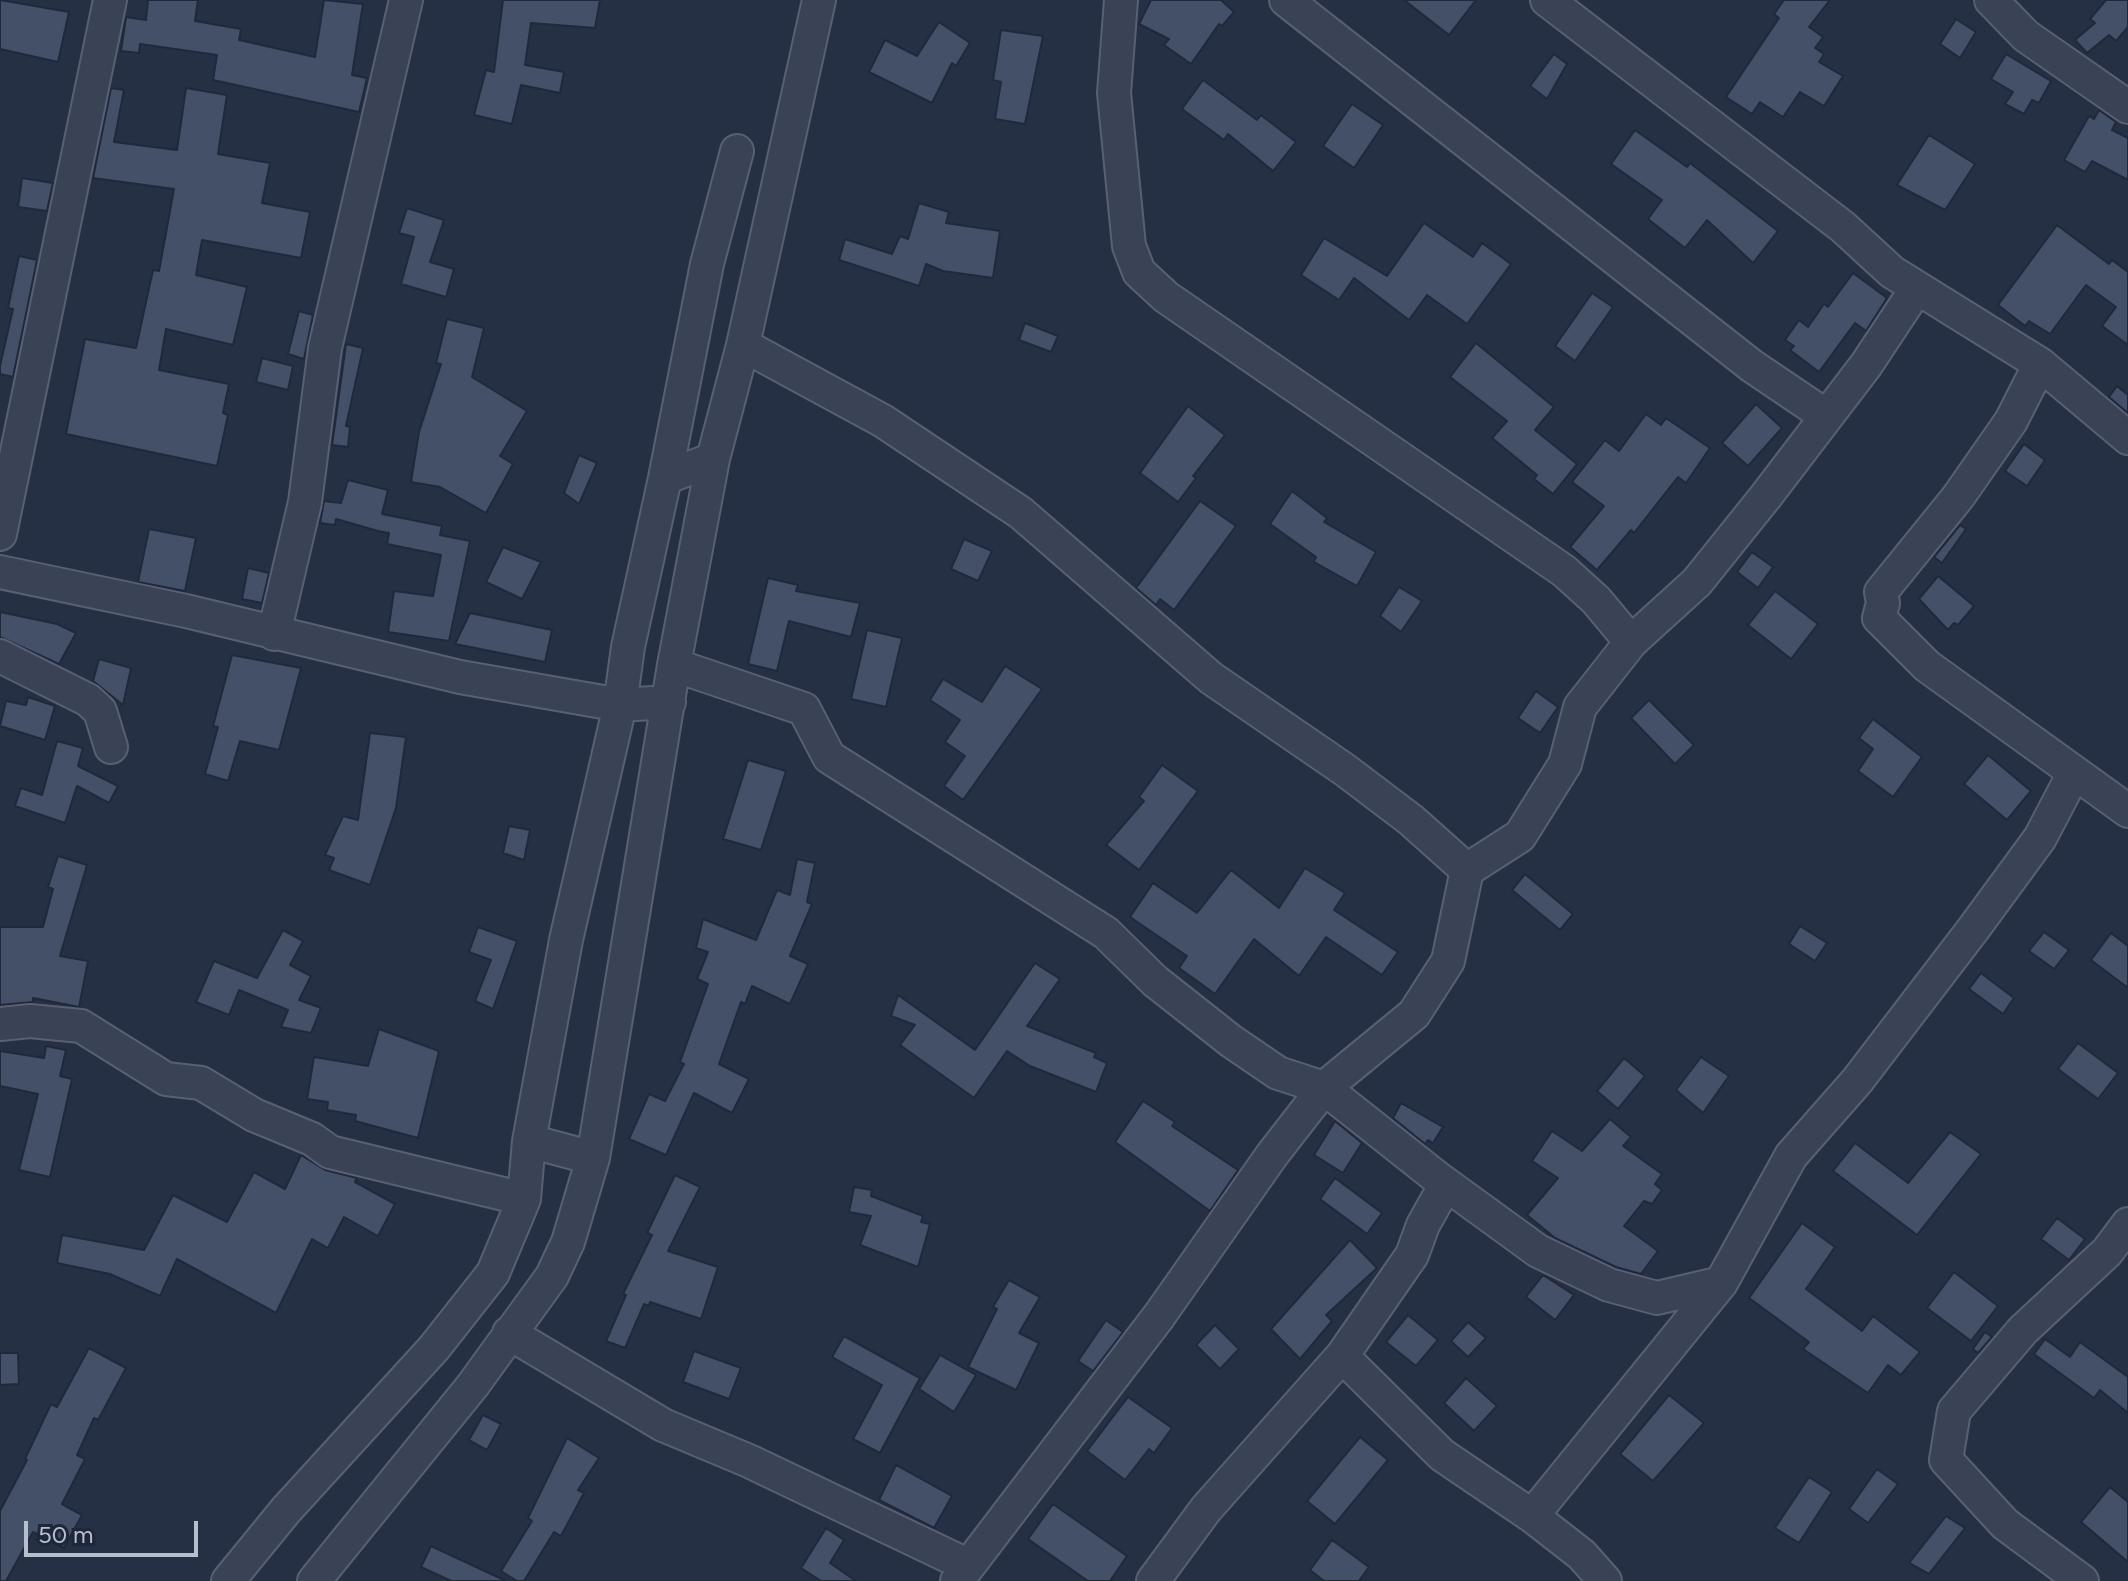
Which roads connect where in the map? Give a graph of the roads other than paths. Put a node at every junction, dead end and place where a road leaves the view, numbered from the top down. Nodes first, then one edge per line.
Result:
1 (110, 0) edge
2 (406, 0) edge
3 (819, 0) edge
4 (1121, 0) edge
5 (1286, 0) edge
6 (1547, 0) edge
7 (1991, 0) edge
8 (2128, 107) edge
9 (737, 151) dead end
10 (1917, 288) junction
11 (743, 345) junction
12 (2040, 364) junction
13 (1826, 416) junction
14 (2128, 438) edge
15 (713, 459) junction
16 (665, 478) junction
17 (0, 534) edge
18 (0, 572) edge
19 (274, 634) junction
20 (1631, 642) junction
21 (0, 656) edge
22 (674, 665) junction
23 (669, 702) junction
24 (620, 705) junction
25 (111, 747) dead end
26 (2074, 773) junction
27 (2128, 811) edge
28 (1467, 870) junction
29 (0, 1024) edge
30 (1324, 1088) junction
31 (529, 1141) junction
32 (593, 1158) junction
33 (1446, 1184) junction
34 (524, 1199) junction
35 (2128, 1224) edge
36 (1721, 1283) junction
37 (509, 1333) junction
38 (1342, 1356) junction
39 (1532, 1516) junction
40 (962, 1573) edge
41 (228, 1581) edge
42 (314, 1581) edge
43 (1153, 1581) edge
44 (1605, 1581) edge
45 (2082, 1581) edge

1 - 17 street
2 - 19 street
3 - 11 street
4 - 20 street
5 - 13 street
6 - 10 street
7 - 8 street
9 - 16 street
10 - 12 street
10 - 13 street
11 - 15 street
11 - 28 street
12 - 14 street
12 - 26 street
13 - 20 street
15 - 16 street
15 - 22 street
16 - 24 street
18 - 19 street
19 - 24 street
20 - 28 street
21 - 25 street
22 - 23 street
22 - 30 street
23 - 24 street
23 - 32 street
24 - 31 street
26 - 27 street
26 - 36 street
28 - 30 street
29 - 34 street
30 - 33 street
30 - 40 street
31 - 32 street
31 - 34 street
32 - 37 street
33 - 36 street
33 - 38 street
34 - 41 street
35 - 45 street
36 - 39 street
37 - 40 street
37 - 42 street
38 - 39 street
38 - 43 street
39 - 44 street

